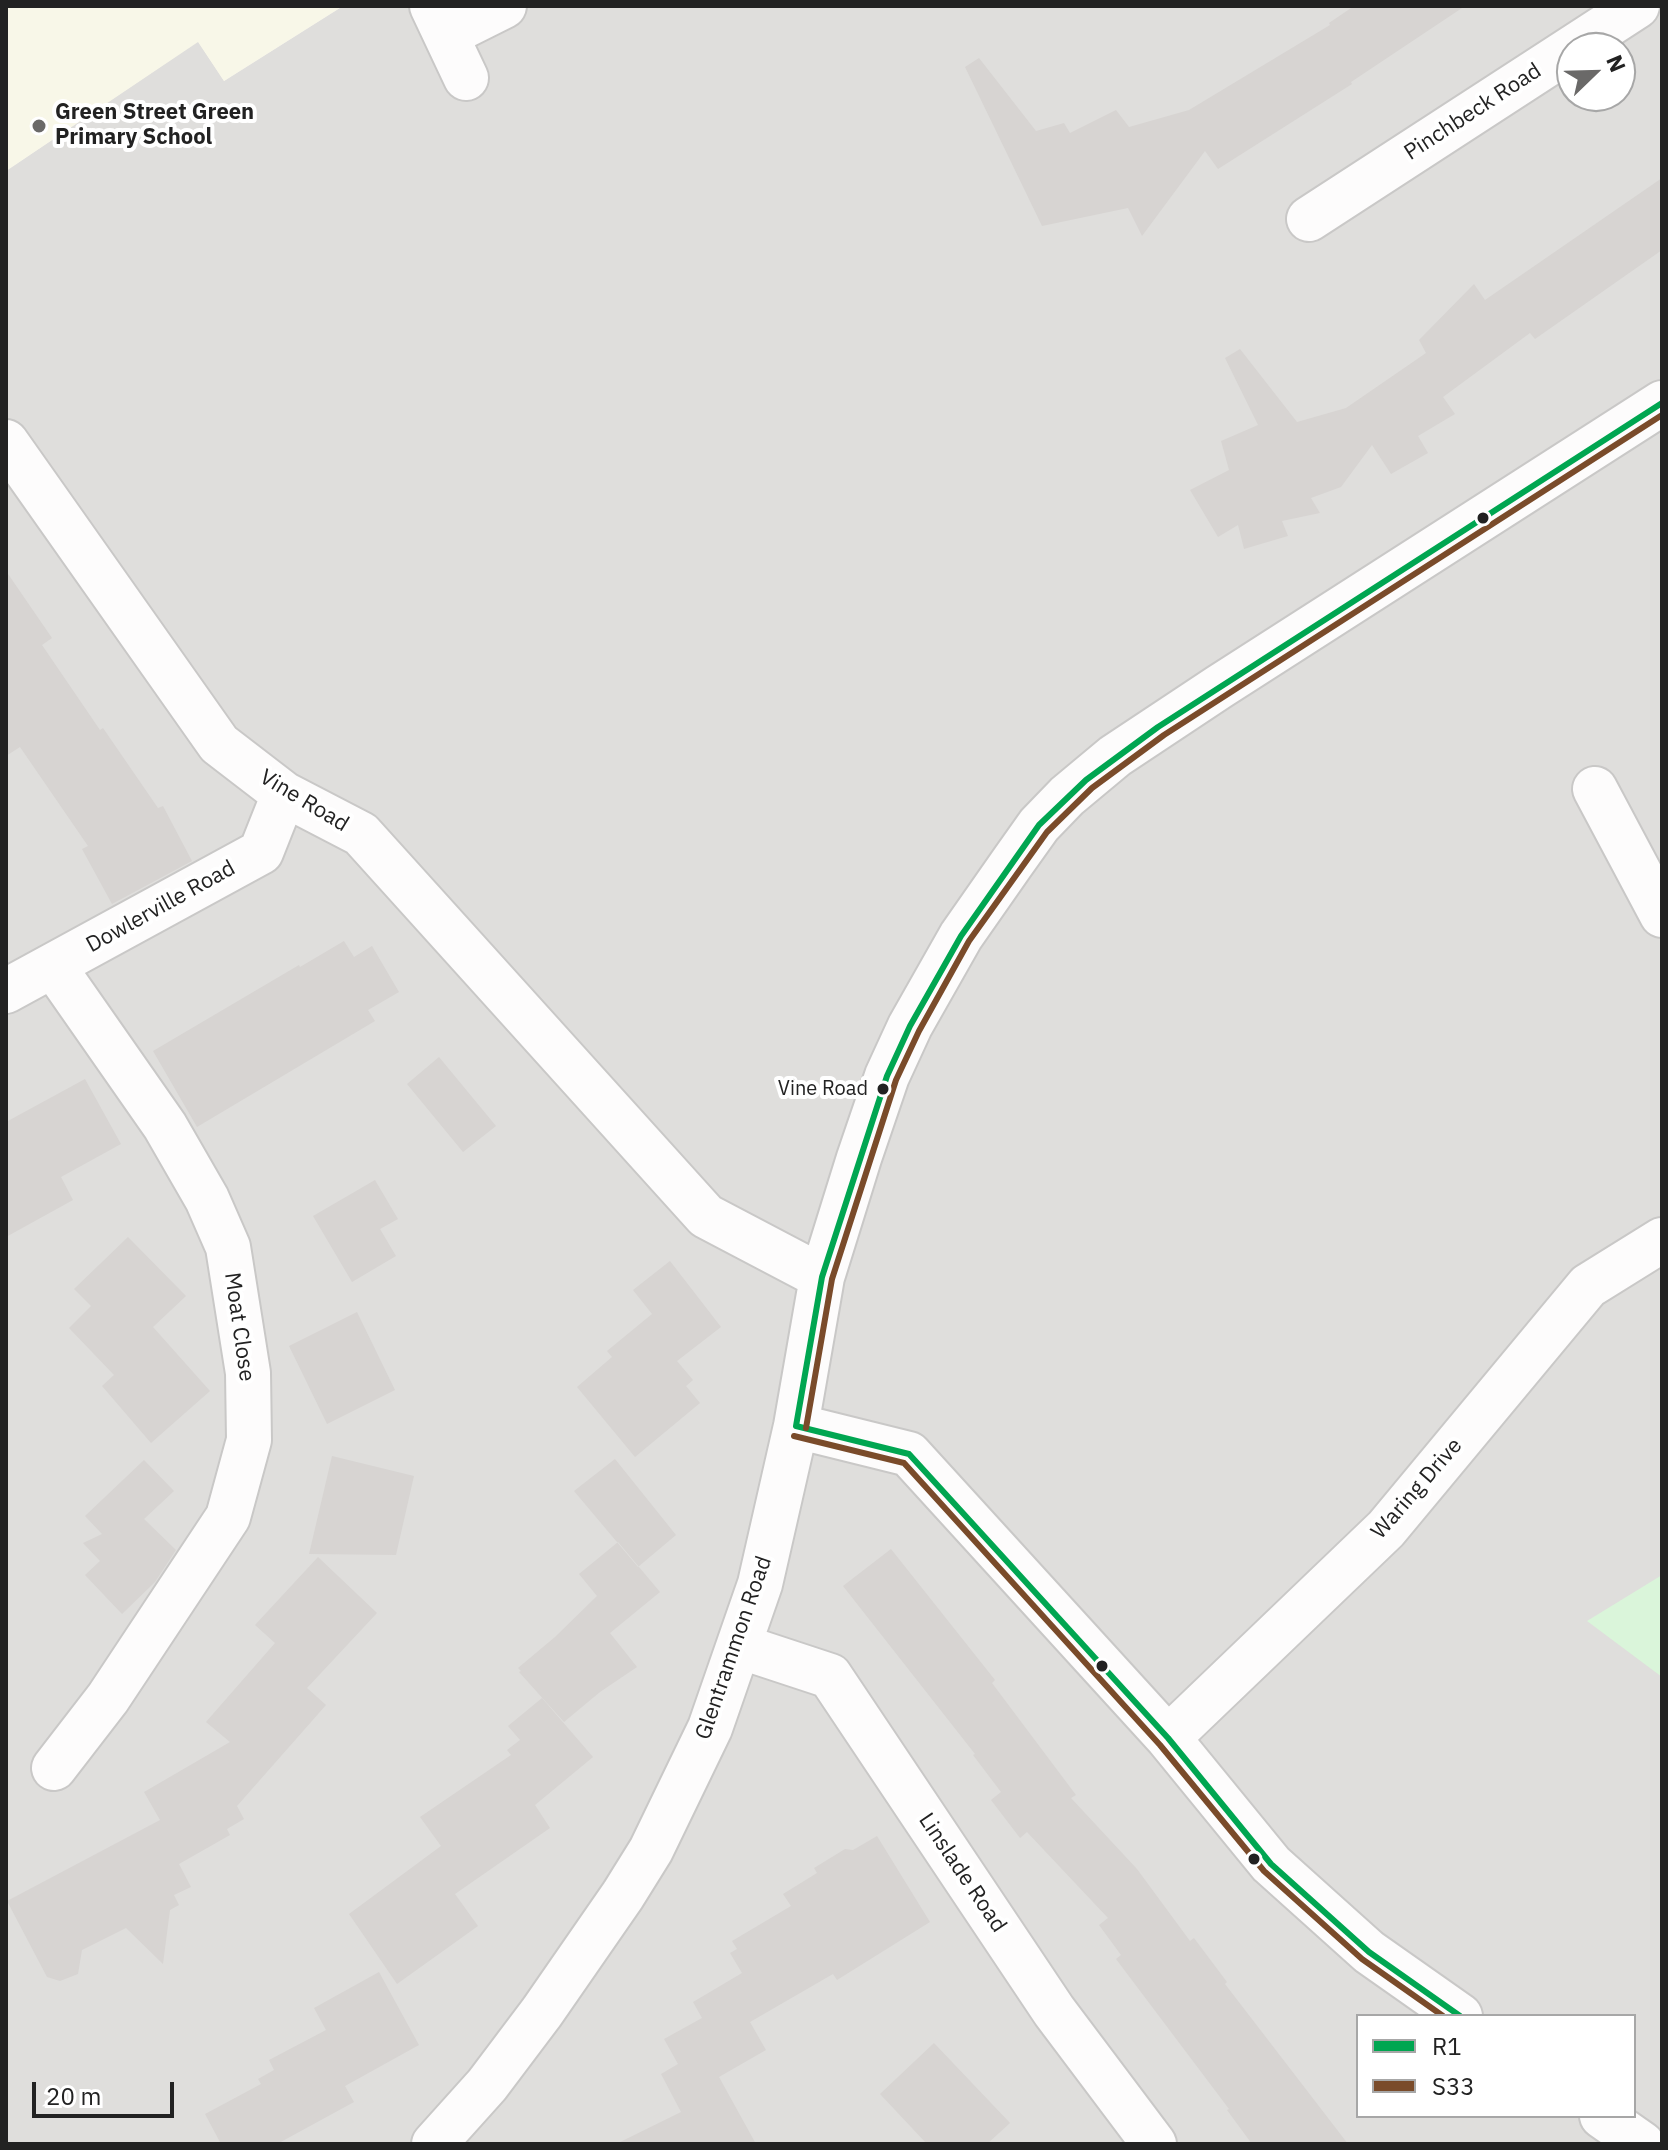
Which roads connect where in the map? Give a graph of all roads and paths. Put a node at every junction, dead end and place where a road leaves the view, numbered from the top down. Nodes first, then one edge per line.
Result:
1 (504, 6) edge
2 (1637, 6) edge
3 (439, 20) edge
4 (466, 78) dead end
5 (1309, 219) dead end
6 (1662, 403) edge
7 (6, 442) edge
8 (1595, 789) dead end
9 (284, 794) junction
10 (1662, 915) edge
11 (54, 967) junction
12 (6, 991) edge
13 (1662, 1240) edge
14 (822, 1277) junction
15 (796, 1426) junction
16 (739, 1646) junction
17 (1168, 1738) junction
18 (54, 1768) dead end
19 (1457, 2014) edge
20 (434, 2144) edge
21 (1154, 2144) edge

1 - 3 street
2 - 5 street, Pinchbeck Road
3 - 4 street
6 - 14 street, Glentrammon Road
7 - 9 street, Vine Road
8 - 10 street
9 - 11 street, Dowlerville Road
9 - 14 street, Vine Road
11 - 12 street, Dowlerville Road
11 - 18 street, Moat Close
13 - 17 street, Waring Drive
14 - 15 street, Glentrammon Road
15 - 16 street, Glentrammon Road
15 - 17 street
16 - 20 street, Glentrammon Road
16 - 21 street, Linslade Road
17 - 19 street

